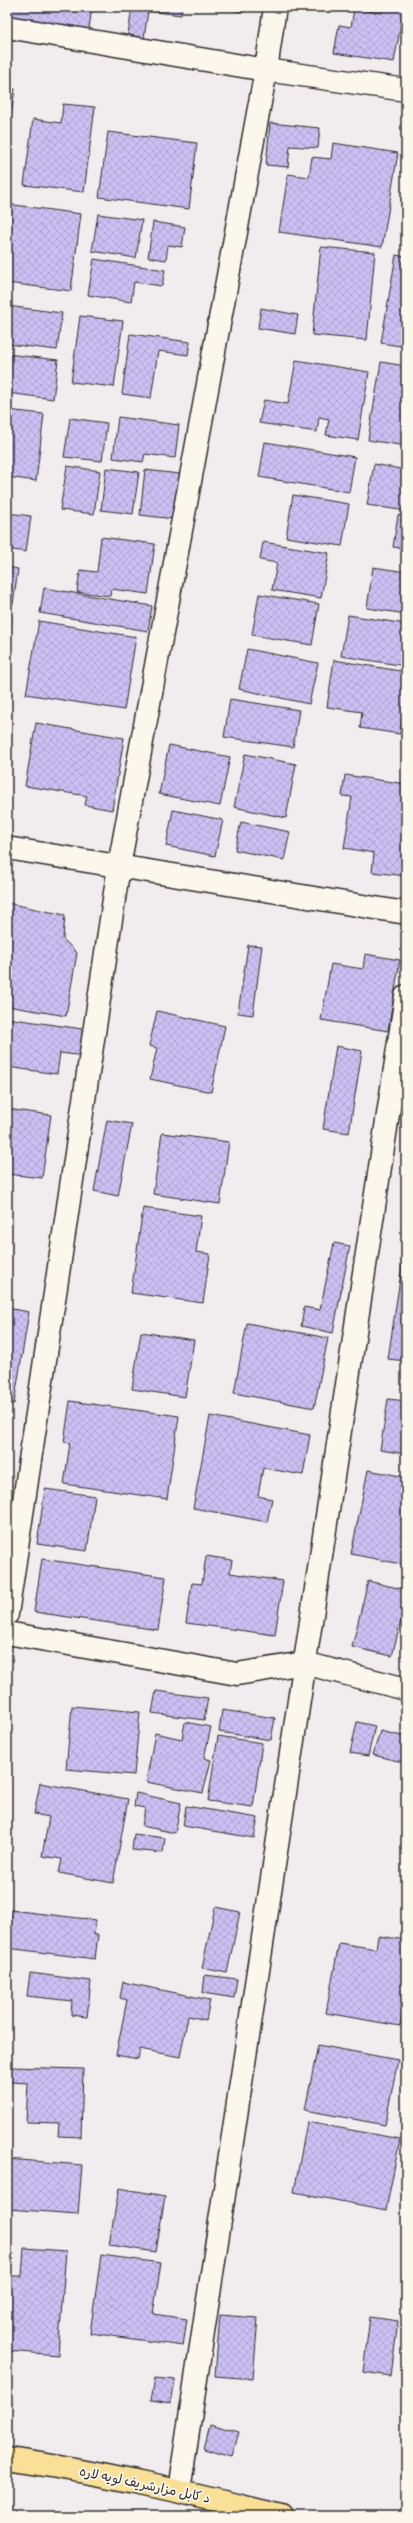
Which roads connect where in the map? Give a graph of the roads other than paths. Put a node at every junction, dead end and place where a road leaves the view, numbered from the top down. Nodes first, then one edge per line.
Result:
1 (275, 7) edge
2 (7, 27) edge
3 (266, 70) junction
4 (406, 90) edge
5 (7, 848) edge
6 (119, 866) junction
7 (406, 913) edge
8 (406, 996) edge
9 (7, 1614) edge
10 (7, 1633) edge
11 (304, 1663) junction
12 (406, 1689) edge
13 (7, 2459) edge
14 (179, 2491) junction
15 (282, 2516) edge

1 - 3 street
2 - 3 street
3 - 4 street
3 - 6 street
5 - 6 street
6 - 7 street
6 - 9 street
8 - 11 street
10 - 11 street
11 - 12 street
11 - 14 street
13 - 14 highway, د کابل مزارشریف لویه لاره
14 - 15 highway, د کابل مزارشریف لویه لاره

